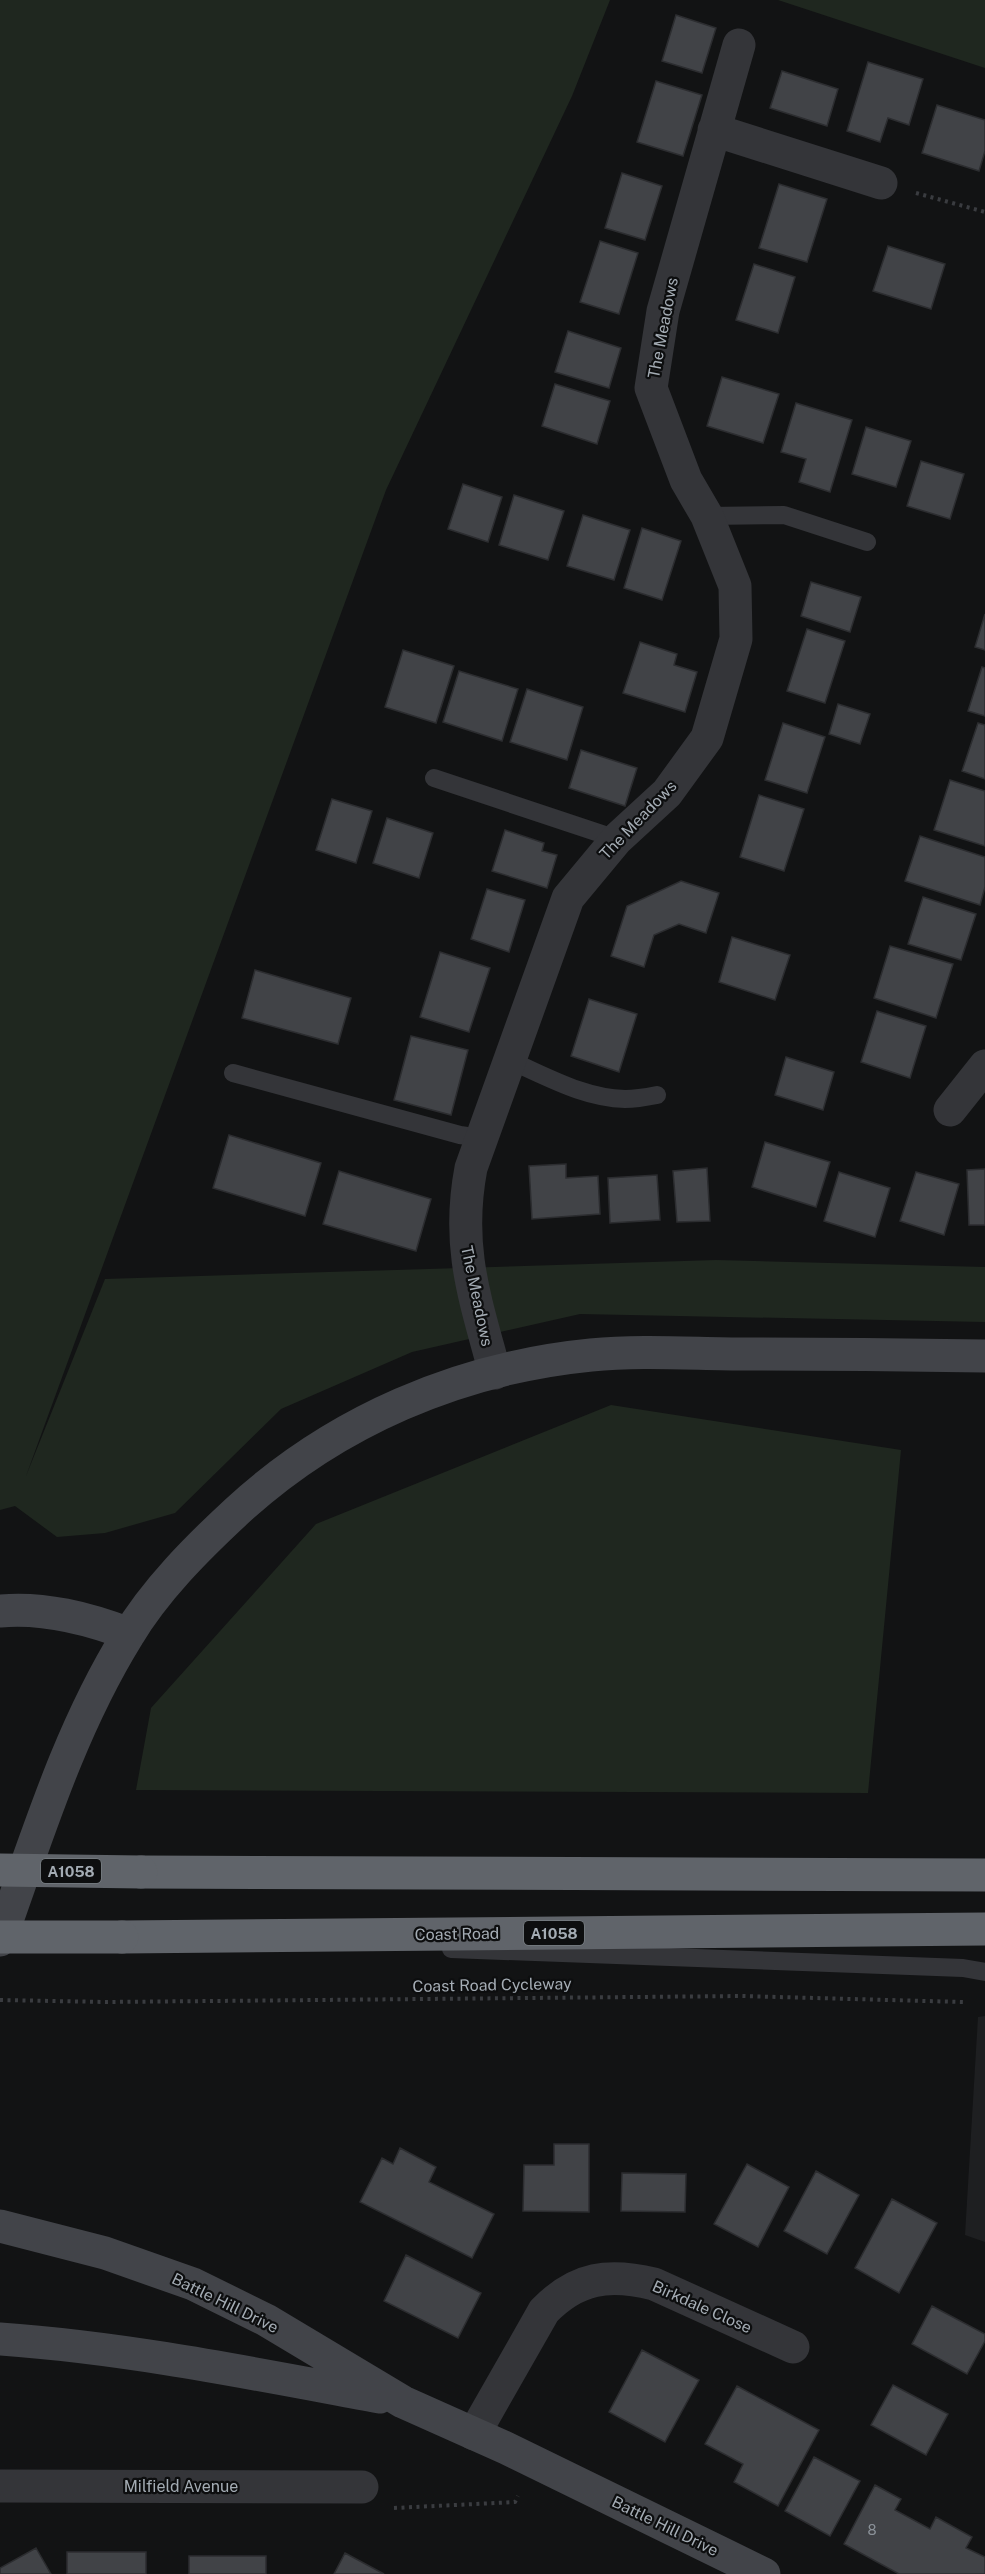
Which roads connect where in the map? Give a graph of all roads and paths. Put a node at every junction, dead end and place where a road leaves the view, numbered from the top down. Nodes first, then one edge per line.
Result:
1 (739, 45) dead end
2 (714, 130) junction
3 (881, 183) joint
4 (985, 212) edge
5 (707, 516) junction
6 (867, 542) dead end
7 (434, 778) dead end
8 (617, 839) junction
9 (511, 1061) junction
10 (985, 1066) edge
11 (233, 1073) dead end
12 (657, 1095) dead end
13 (950, 1110) dead end
14 (481, 1138) junction
15 (985, 1356) edge
16 (495, 1373) junction
17 (0, 1611) edge
18 (129, 1634) junction
19 (0, 1870) edge
20 (985, 1875) edge
21 (985, 1929) edge
22 (122, 1937) junction
23 (0, 1939) edge
24 (985, 1972) edge
25 (0, 2000) edge
26 (973, 2002) dead end
27 (0, 2226) edge
28 (0, 2339) edge
29 (793, 2347) dead end
30 (403, 2402) junction
31 (474, 2434) junction
32 (537, 2464) junction
33 (0, 2486) edge
34 (362, 2487) dead end
35 (392, 2508) dead end
36 (757, 2572) edge

1 - 2 street, The Meadows
2 - 3 street
2 - 5 street, The Meadows
3 - 4 path
5 - 6 lane
5 - 8 street, The Meadows
7 - 8 lane
8 - 9 street, The Meadows
9 - 12 lane
9 - 14 street, The Meadows
10 - 13 street
11 - 14 lane
14 - 16 street, The Meadows
15 - 16 street
16 - 18 street
17 - 18 street
18 - 23 street
19 - 20 highway, A1058, bridge
21 - 22 highway, Coast Road / A1058
22 - 23 highway, Coast Road / A1058, bridge
22 - 24 lane
25 - 26 path, Coast Road Cycleway
27 - 30 street, Battle Hill Drive
28 - 30 street, Battle Hill Drive
29 - 31 street, Birkdale Close
30 - 31 street, Battle Hill Drive
31 - 32 street, Battle Hill Drive
32 - 35 path
32 - 36 street, Battle Hill Drive
33 - 34 street, Milfield Avenue

